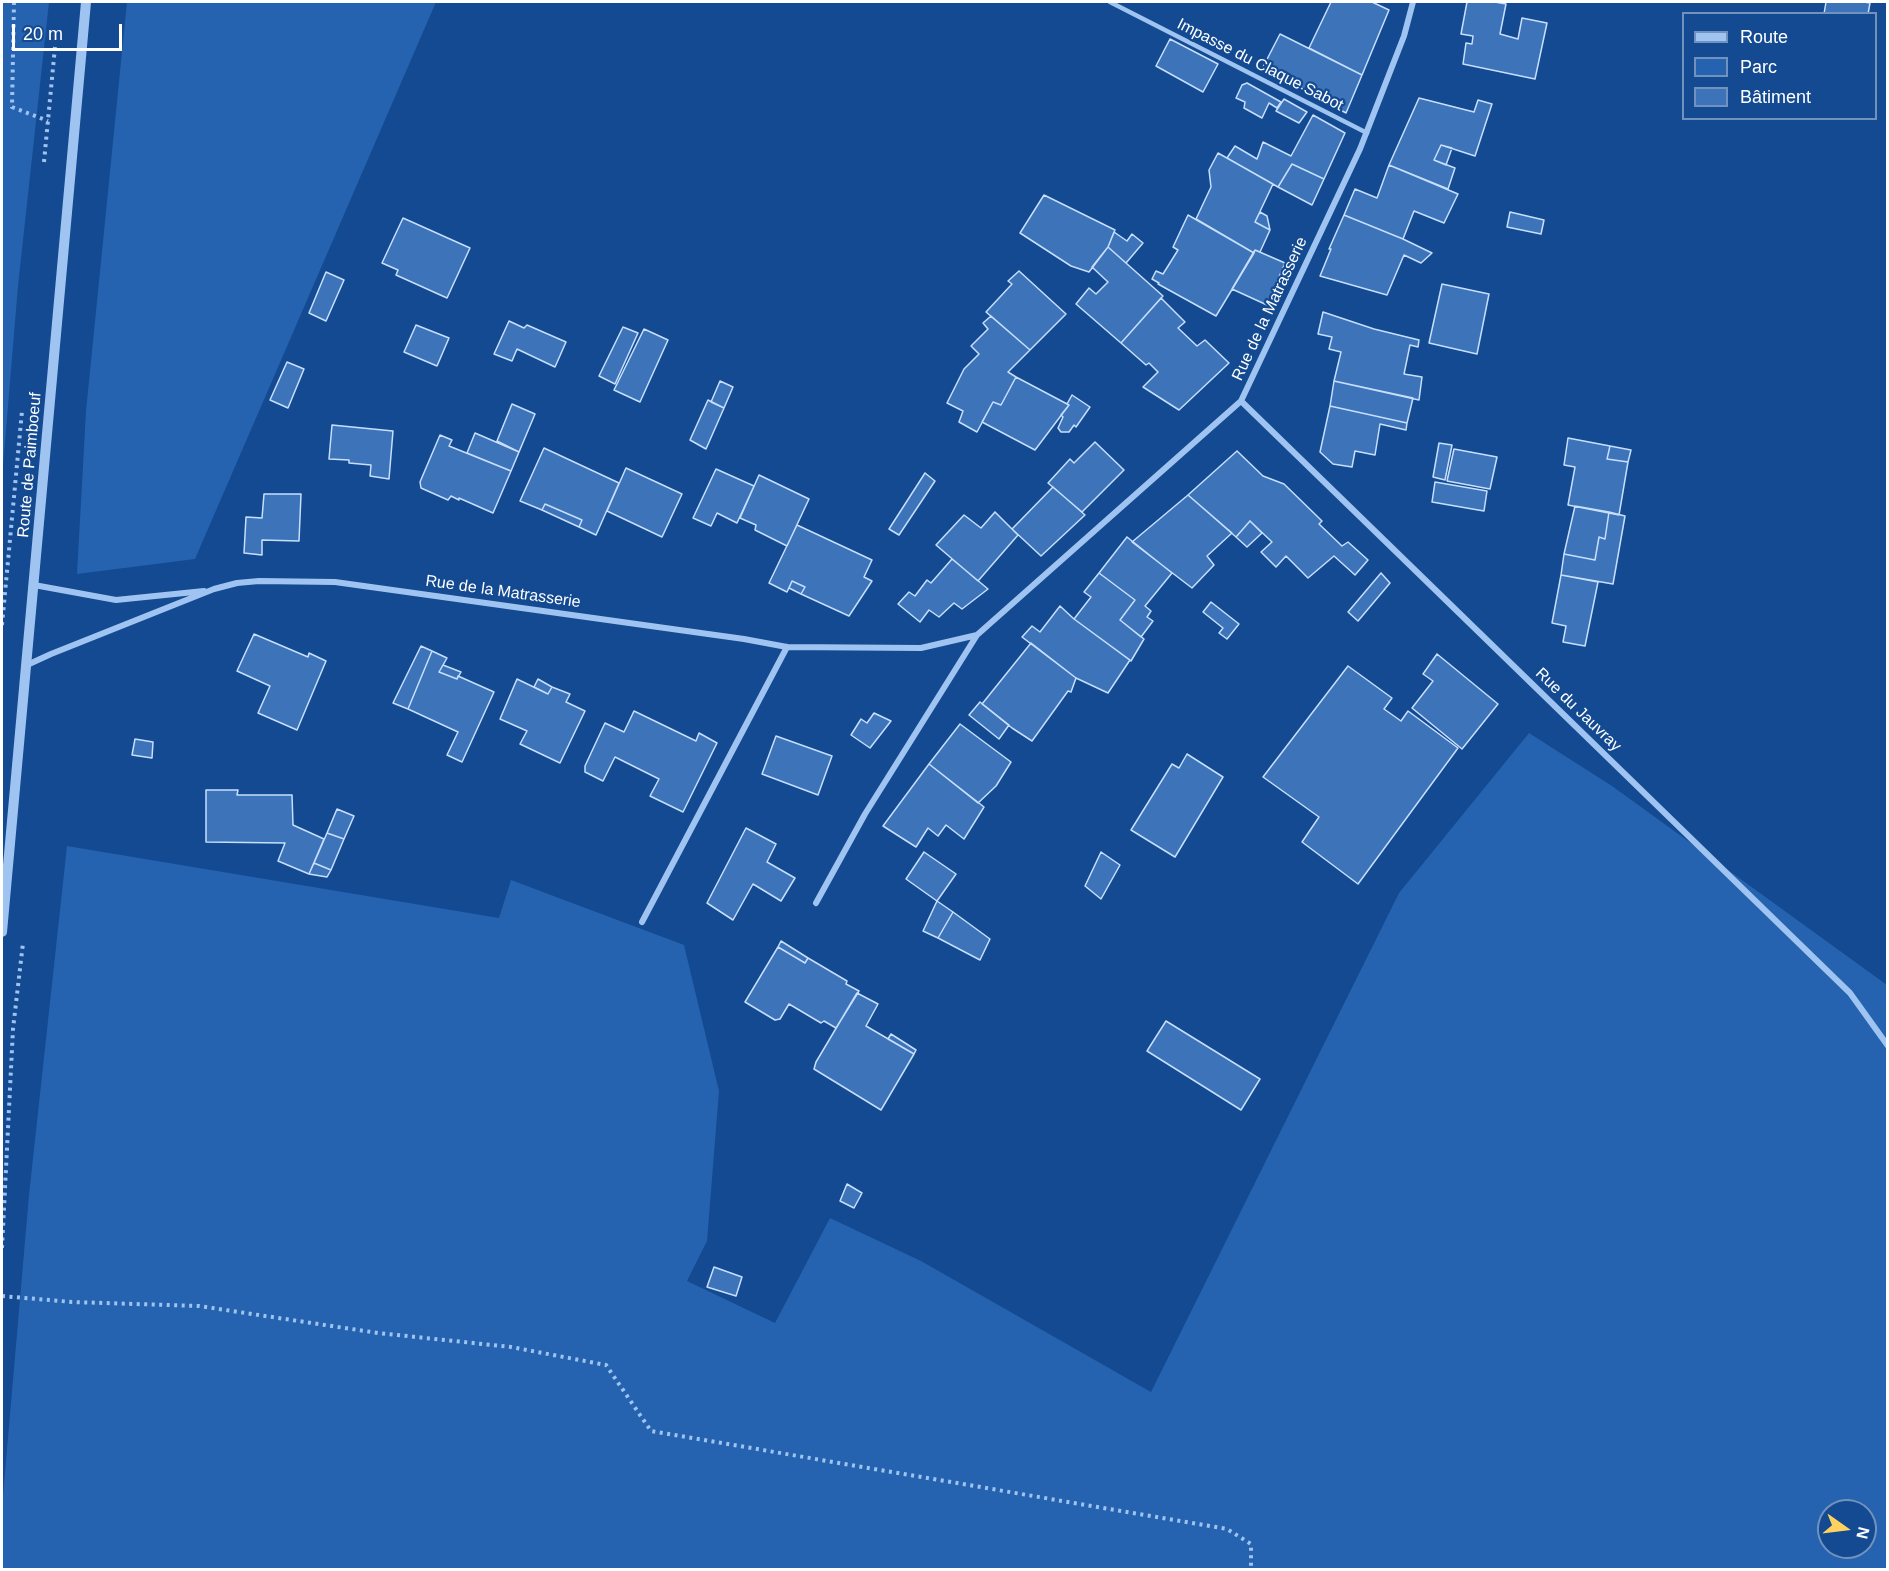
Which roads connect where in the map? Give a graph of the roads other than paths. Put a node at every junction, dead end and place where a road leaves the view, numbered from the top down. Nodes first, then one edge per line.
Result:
1 (86, 2) edge
2 (1110, 2) edge
3 (1413, 2) edge
4 (1366, 133) junction
5 (1241, 401) junction
6 (34, 585) junction
7 (214, 589) junction
8 (977, 635) junction
9 (787, 647) junction
10 (27, 665) junction
11 (816, 903) dead end
12 (642, 922) dead end
13 (2, 932) edge
14 (1887, 1046) edge

1 - 6 street, Route de Paimboeuf
2 - 4 lane, Impasse du Claque Sabot
3 - 4 street, Rue de la Matrasserie
4 - 5 street, Rue de la Matrasserie
5 - 8 street, Rue de la Matrasserie
5 - 14 street, Rue du Jauvray
6 - 7 street, Rue de la Matrasserie
6 - 10 street, Route de Paimboeuf
7 - 9 street, Rue de la Matrasserie
7 - 10 street, Rue de la Matrasserie
8 - 9 street, Rue de la Matrasserie
8 - 11 street, Rue de la Matrasserie
9 - 12 street
10 - 13 street, Route de Paimboeuf

